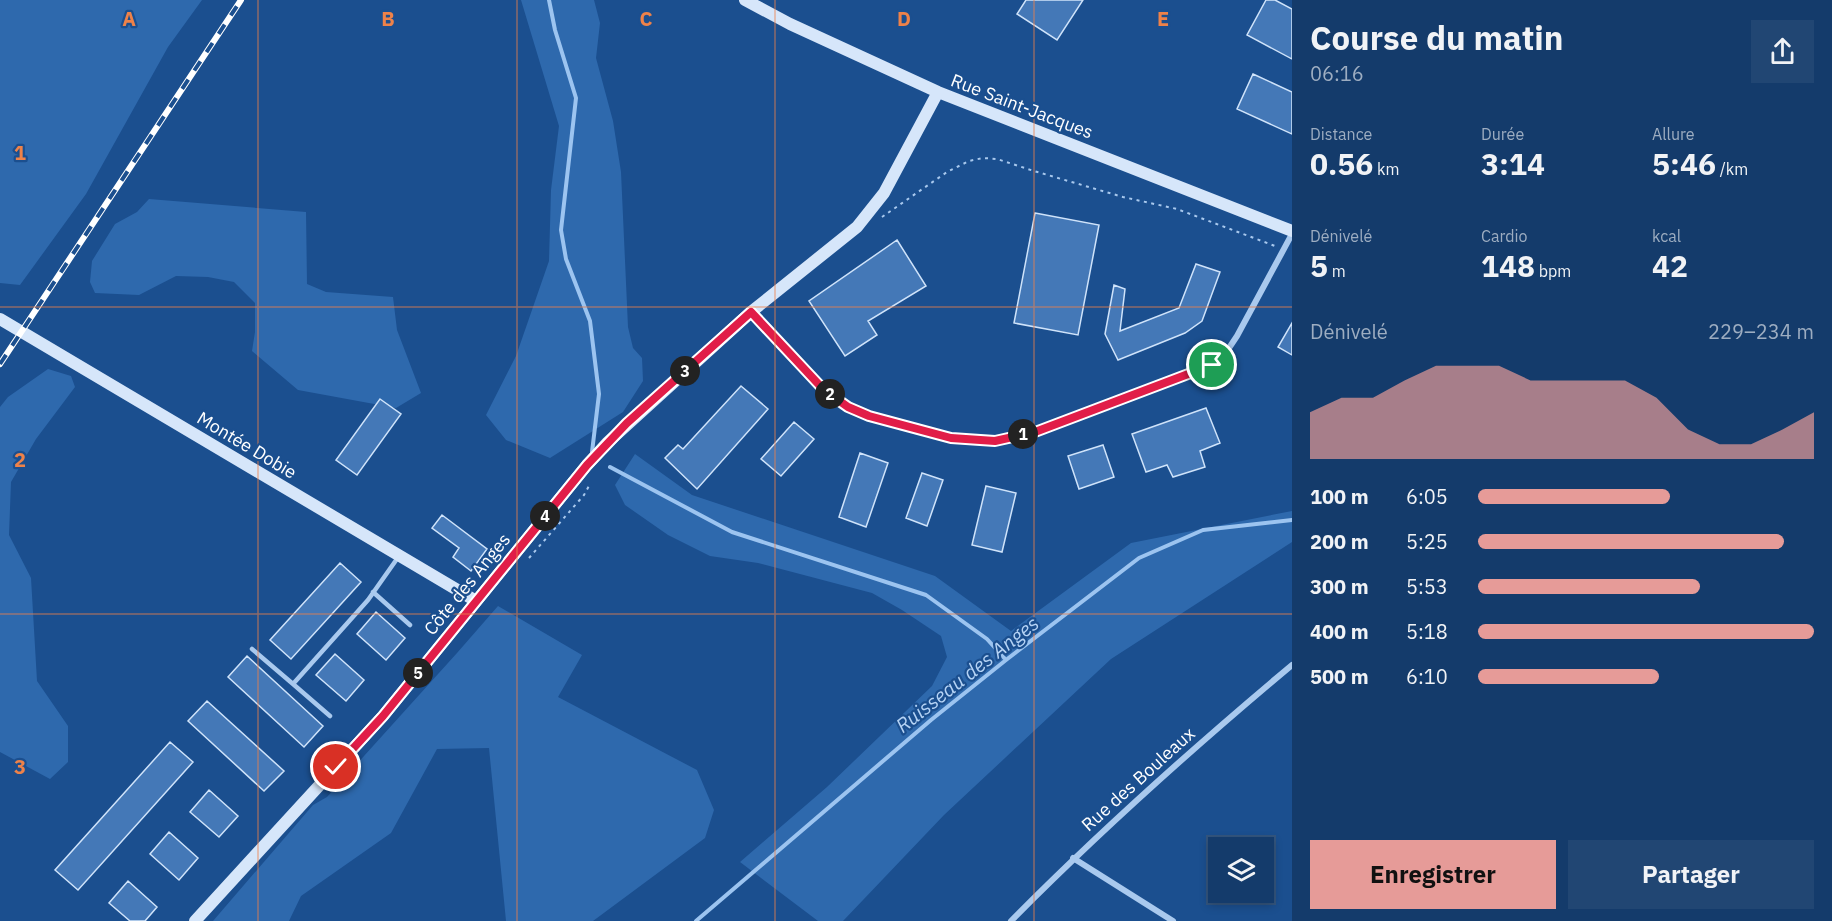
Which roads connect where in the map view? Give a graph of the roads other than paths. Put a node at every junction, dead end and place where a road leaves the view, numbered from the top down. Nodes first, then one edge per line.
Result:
1 (745, 0) edge
2 (938, 92) junction
3 (1292, 232) edge
4 (751, 312) junction
5 (0, 319) edge
6 (399, 556) junction
7 (373, 592) junction
8 (476, 601) junction
9 (410, 625) dead end
10 (252, 649) dead end
11 (1292, 665) edge
12 (293, 684) junction
13 (330, 717) dead end
14 (1073, 858) junction
15 (195, 921) edge
16 (1011, 921) edge
17 (1173, 921) edge

1 - 2 street, Rue Saint-Jacques
2 - 3 street, Rue Saint-Jacques
2 - 4 street, Côte des Anges
3 - 4 street
4 - 8 street, Côte des Anges
5 - 6 street, Montée Dobie
6 - 7 lane
6 - 8 street, Montée Dobie
7 - 9 lane
7 - 12 lane
8 - 15 street, Côte des Anges
10 - 12 lane
11 - 14 street, Rue des Bouleaux
12 - 13 lane
14 - 16 street, Rue des Bouleaux
14 - 17 street

